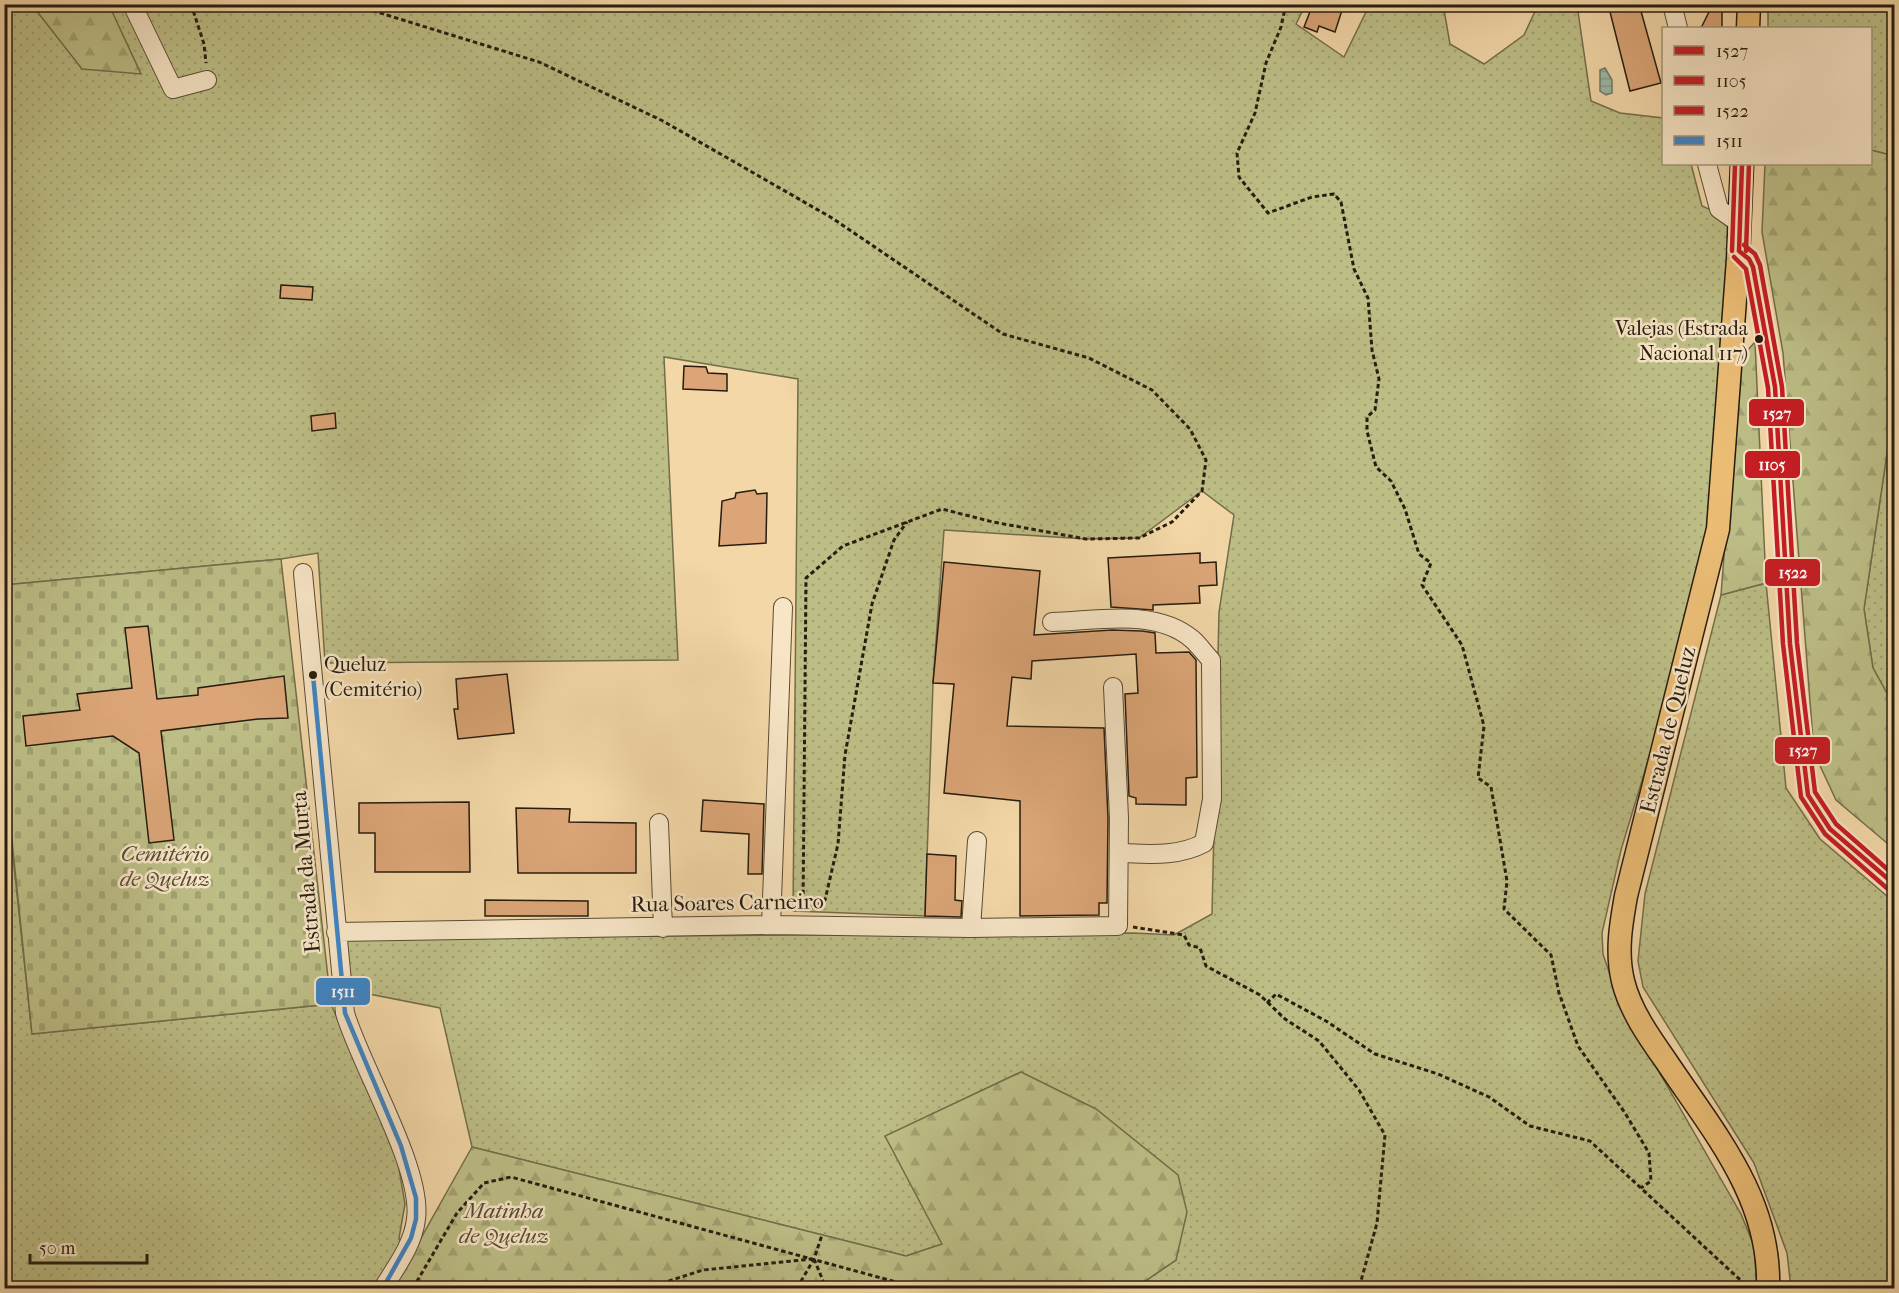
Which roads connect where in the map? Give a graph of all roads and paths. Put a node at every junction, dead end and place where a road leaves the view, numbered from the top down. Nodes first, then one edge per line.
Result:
1 (132, 4) edge
2 (191, 4) edge
3 (351, 4) edge
4 (1286, 4) edge
5 (1672, 4) edge
6 (1749, 4) edge
7 (1678, 27) edge
8 (1748, 27) edge
9 (207, 80) joint
10 (1707, 165) edge
11 (1742, 165) edge
12 (1739, 223) junction
13 (1739, 251) junction
14 (907, 522) junction
15 (303, 573) dead end
16 (783, 607) dead end
17 (1052, 622) dead end
18 (1113, 687) dead end
19 (659, 823) dead end
20 (977, 841) dead end
21 (1120, 853) junction
22 (1894, 884) edge
23 (771, 925) junction
24 (1118, 926) junction
25 (663, 927) junction
26 (970, 928) junction
27 (336, 932) junction
28 (1267, 1003) junction
29 (1641, 1188) junction
30 (822, 1235) dead end
31 (814, 1259) junction
32 (383, 1288) edge
33 (413, 1288) edge
34 (647, 1288) edge
35 (797, 1288) edge
36 (826, 1288) edge
37 (918, 1288) edge
38 (1359, 1288) edge
39 (1749, 1288) edge
40 (1768, 1288) edge

1 - 9 street
2 - 9 path
3 - 14 path
4 - 29 path
5 - 7 street
6 - 8 main road
10 - 12 street
11 - 12 main road, Estrada de Queluz
12 - 13 main road, Estrada de Queluz
13 - 22 street
13 - 40 main road, Estrada de Queluz
14 - 14 path
15 - 27 street, Estrada da Murta
16 - 23 street
17 - 21 street
18 - 21 street
19 - 25 street
20 - 26 street
21 - 24 street
23 - 25 street, Rua Soares Carneiro
23 - 26 street, Rua Soares Carneiro
24 - 26 street, Rua Soares Carneiro
24 - 28 path
25 - 27 street, Rua Soares Carneiro
27 - 32 street, Estrada da Murta
28 - 29 path
28 - 38 path
29 - 39 path
30 - 31 path
31 - 33 path
31 - 34 path
31 - 35 path
31 - 36 path
31 - 37 path

